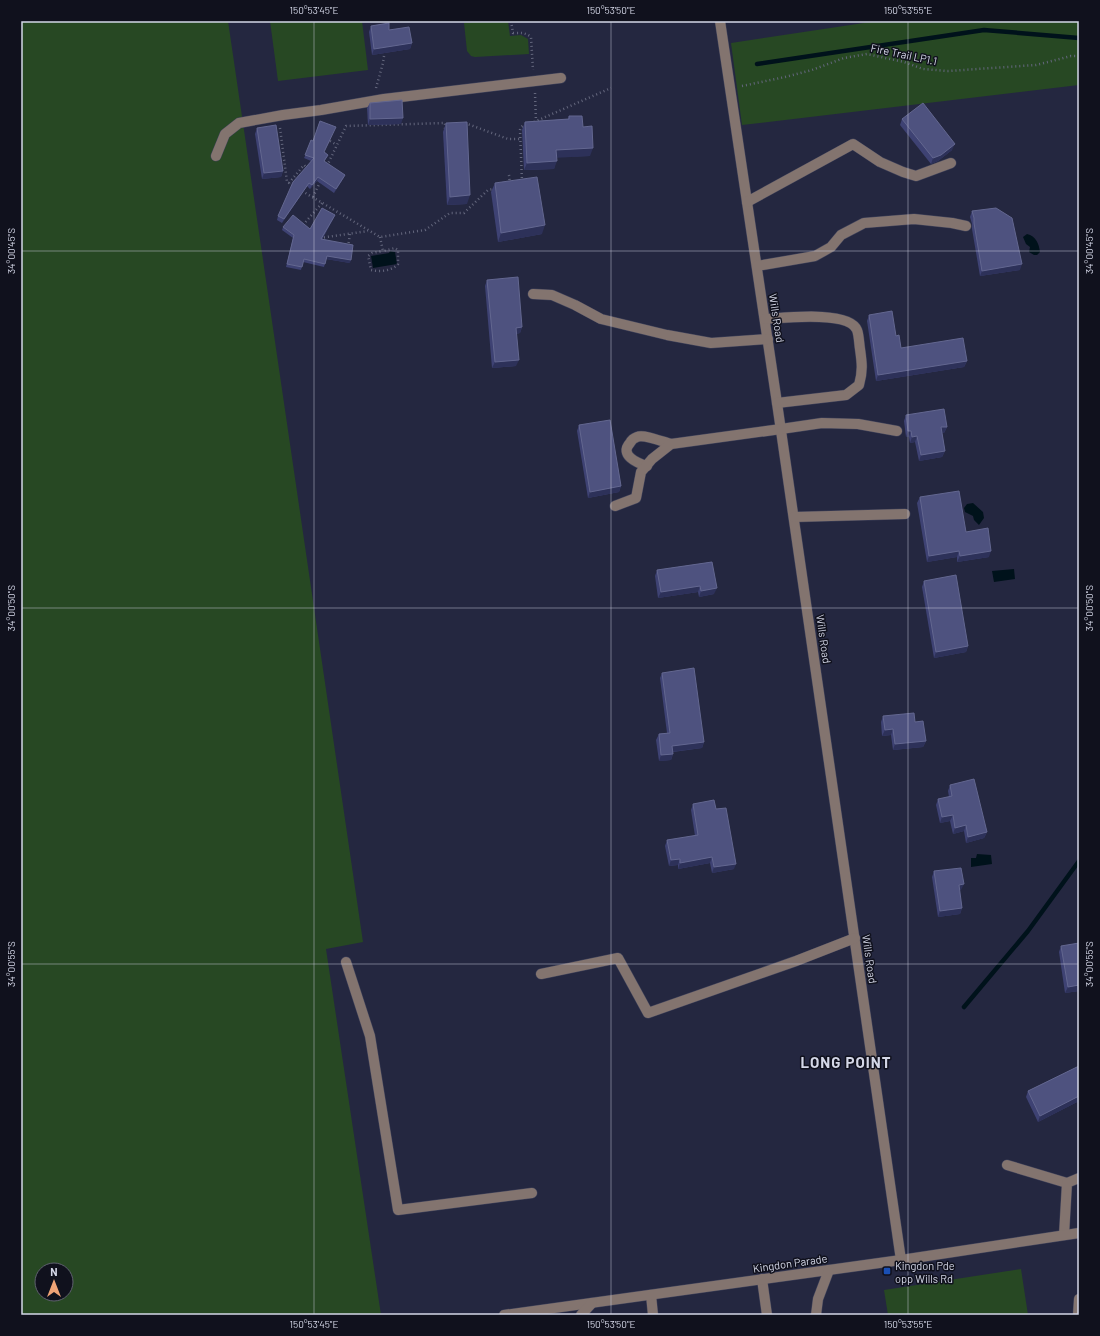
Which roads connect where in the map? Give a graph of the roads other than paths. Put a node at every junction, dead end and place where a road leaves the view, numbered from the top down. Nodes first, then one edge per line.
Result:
1 (720, 21) edge
2 (561, 78) dead end
3 (216, 156) dead end
4 (951, 163) dead end
5 (747, 202) junction
6 (966, 226) dead end
7 (757, 266) junction
8 (533, 294) dead end
9 (765, 319) junction
10 (768, 339) junction
11 (777, 403) junction
12 (781, 430) junction
13 (897, 431) dead end
14 (671, 444) junction
15 (647, 466) junction
16 (614, 506) dead end
17 (905, 514) dead end
18 (794, 517) junction
19 (855, 938) junction
20 (346, 962) dead end
21 (541, 974) dead end
22 (1007, 1165) dead end
23 (1079, 1178) edge
24 (1067, 1183) junction
25 (532, 1194) dead end
26 (1079, 1233) edge
27 (1064, 1235) junction
28 (1079, 1238) edge
29 (901, 1260) junction
30 (829, 1270) junction
31 (762, 1279) junction
32 (651, 1295) junction
33 (1079, 1299) edge
34 (592, 1303) junction
35 (504, 1315) edge
36 (581, 1315) edge
37 (653, 1315) edge
38 (767, 1315) edge
39 (816, 1315) edge
40 (1078, 1315) edge

1 - 5 street, Wills Road
2 - 3 street
4 - 5 street
5 - 7 street, Wills Road
6 - 7 street
7 - 9 street, Wills Road
8 - 10 street
9 - 10 street, Wills Road
9 - 11 street
10 - 11 street, Wills Road
11 - 12 street, Wills Road
12 - 13 street
12 - 14 street
12 - 18 street, Wills Road
14 - 15 street
14 - 15 street
15 - 16 street
17 - 18 street
18 - 19 street, Wills Road
19 - 21 street
19 - 29 street, Wills Road
20 - 25 street
22 - 24 street
23 - 24 street
24 - 27 street
26 - 27 street, Kingdon Parade
26 - 28 street
27 - 29 street, Kingdon Parade
29 - 30 street, Kingdon Parade
30 - 31 street, Kingdon Parade
30 - 39 street
31 - 32 street, Kingdon Parade
31 - 38 street
32 - 34 street, Kingdon Parade
32 - 37 street
33 - 40 street
34 - 35 street, Kingdon Parade
34 - 36 street

